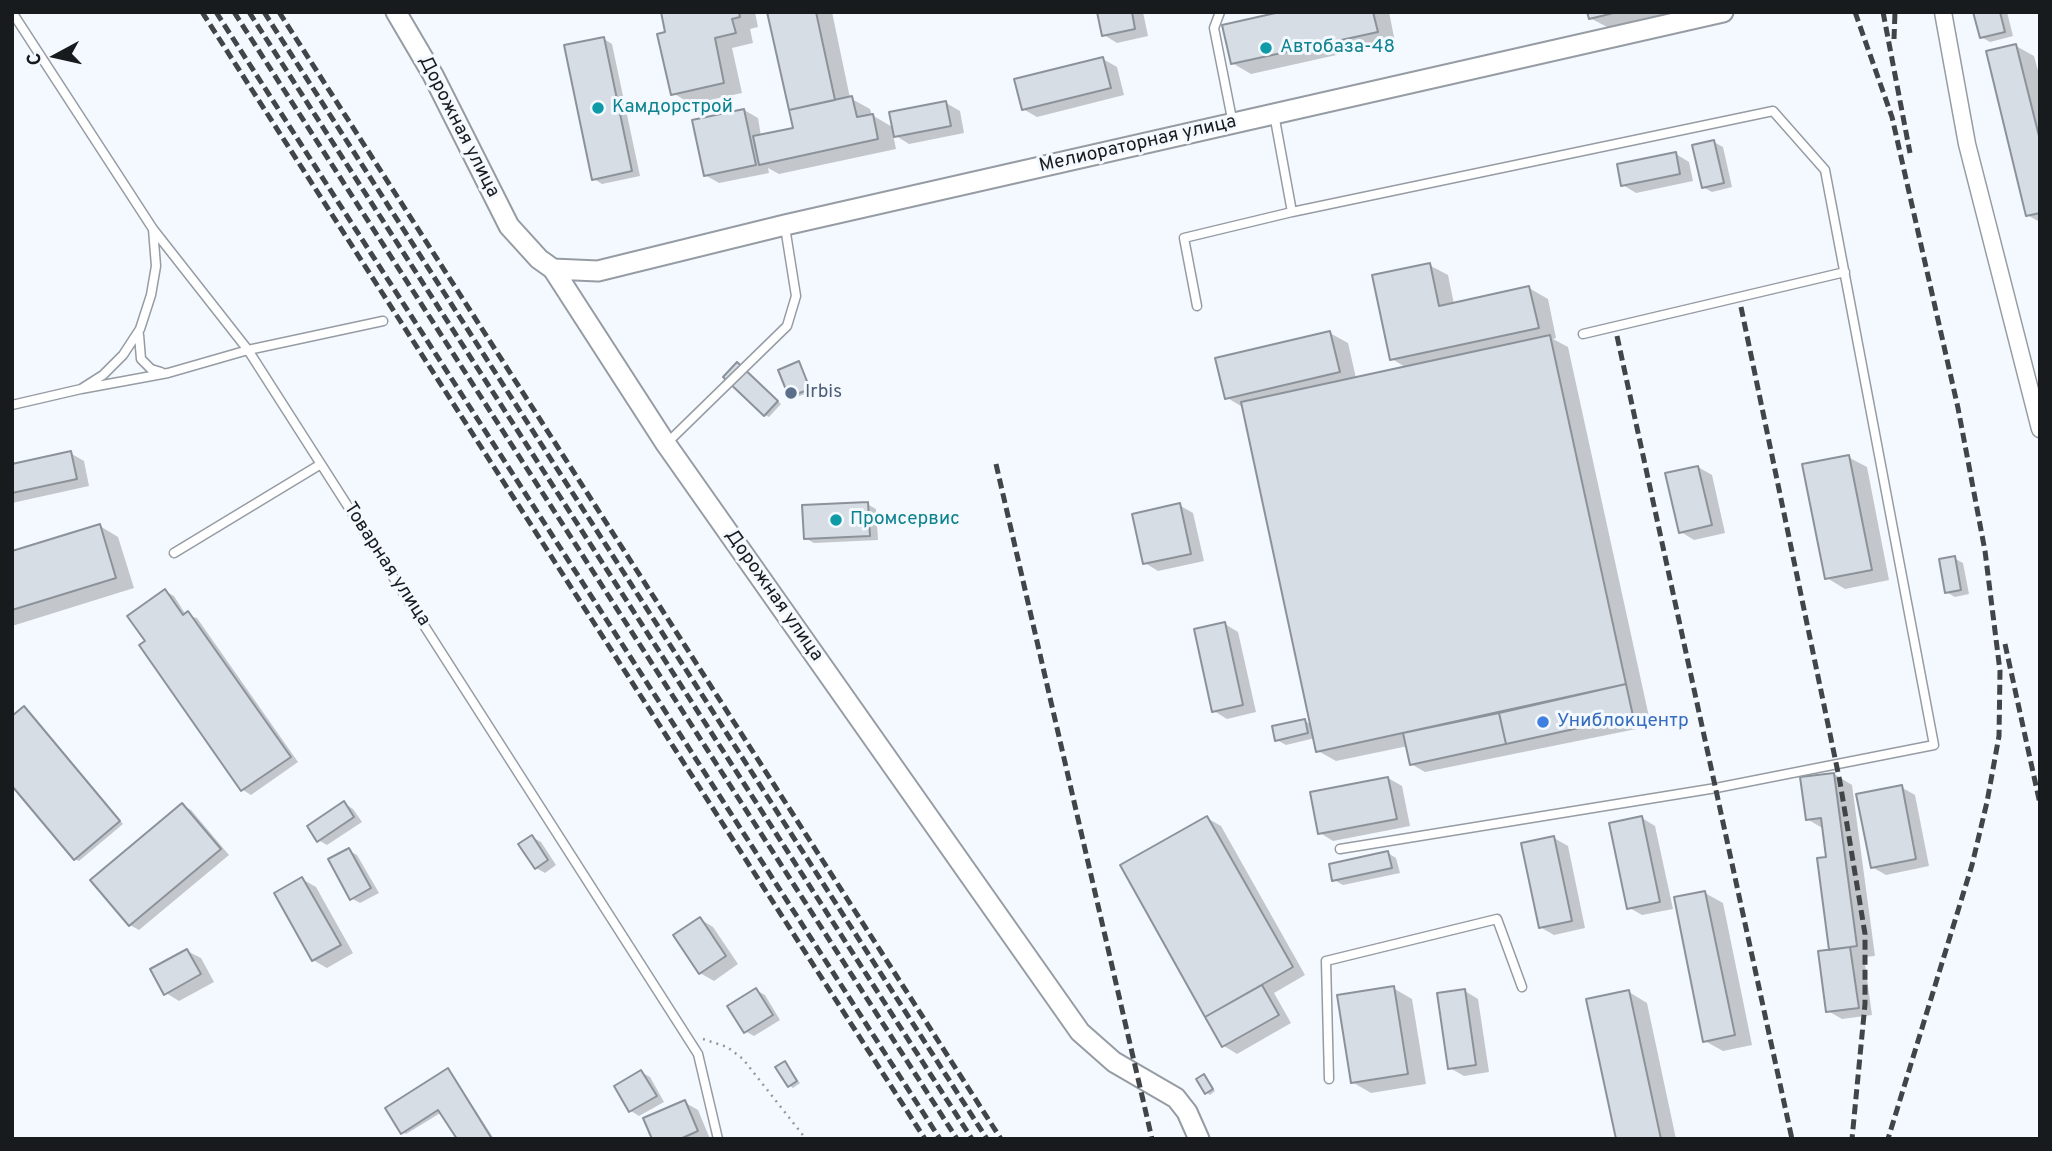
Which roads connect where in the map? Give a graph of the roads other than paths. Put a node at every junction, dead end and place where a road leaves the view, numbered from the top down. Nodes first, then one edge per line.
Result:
1 (12, 12) edge
2 (396, 12) edge
3 (1220, 12) edge
4 (1723, 12) edge
5 (1943, 12) edge
6 (1274, 114) junction
7 (1233, 124) junction
8 (1292, 212) junction
9 (785, 225) junction
10 (153, 229) junction
11 (553, 269) junction
12 (1845, 272) junction
13 (1196, 306) dead end
14 (383, 321) dead end
15 (140, 329) junction
16 (1583, 334) dead end
17 (248, 350) junction
18 (168, 373) junction
19 (81, 388) junction
20 (12, 405) edge
21 (2040, 429) edge
22 (666, 444) junction
23 (321, 464) junction
24 (174, 553) dead end
25 (1340, 849) dead end
26 (1522, 987) dead end
27 (1329, 1079) dead end
28 (717, 1137) edge
29 (1199, 1139) edge

1 - 10 lane, Товарная улица
2 - 11 street, Дорожная улица
3 - 7 lane
4 - 6 street, Мелиораторная улица
5 - 21 street
6 - 7 street, Мелиораторная улица
6 - 8 lane
7 - 9 street, Мелиораторная улица
8 - 12 lane
8 - 13 lane
9 - 11 street, Мелиораторная улица
9 - 22 lane
10 - 15 lane
10 - 17 lane, Товарная улица
11 - 22 street, Дорожная улица
12 - 16 lane
12 - 25 lane
14 - 17 lane
15 - 18 lane
15 - 19 lane
17 - 18 lane
17 - 23 lane, Товарная улица
18 - 19 lane
19 - 20 lane
22 - 29 street, Дорожная улица
23 - 24 lane
23 - 28 lane, Товарная улица
26 - 27 lane

